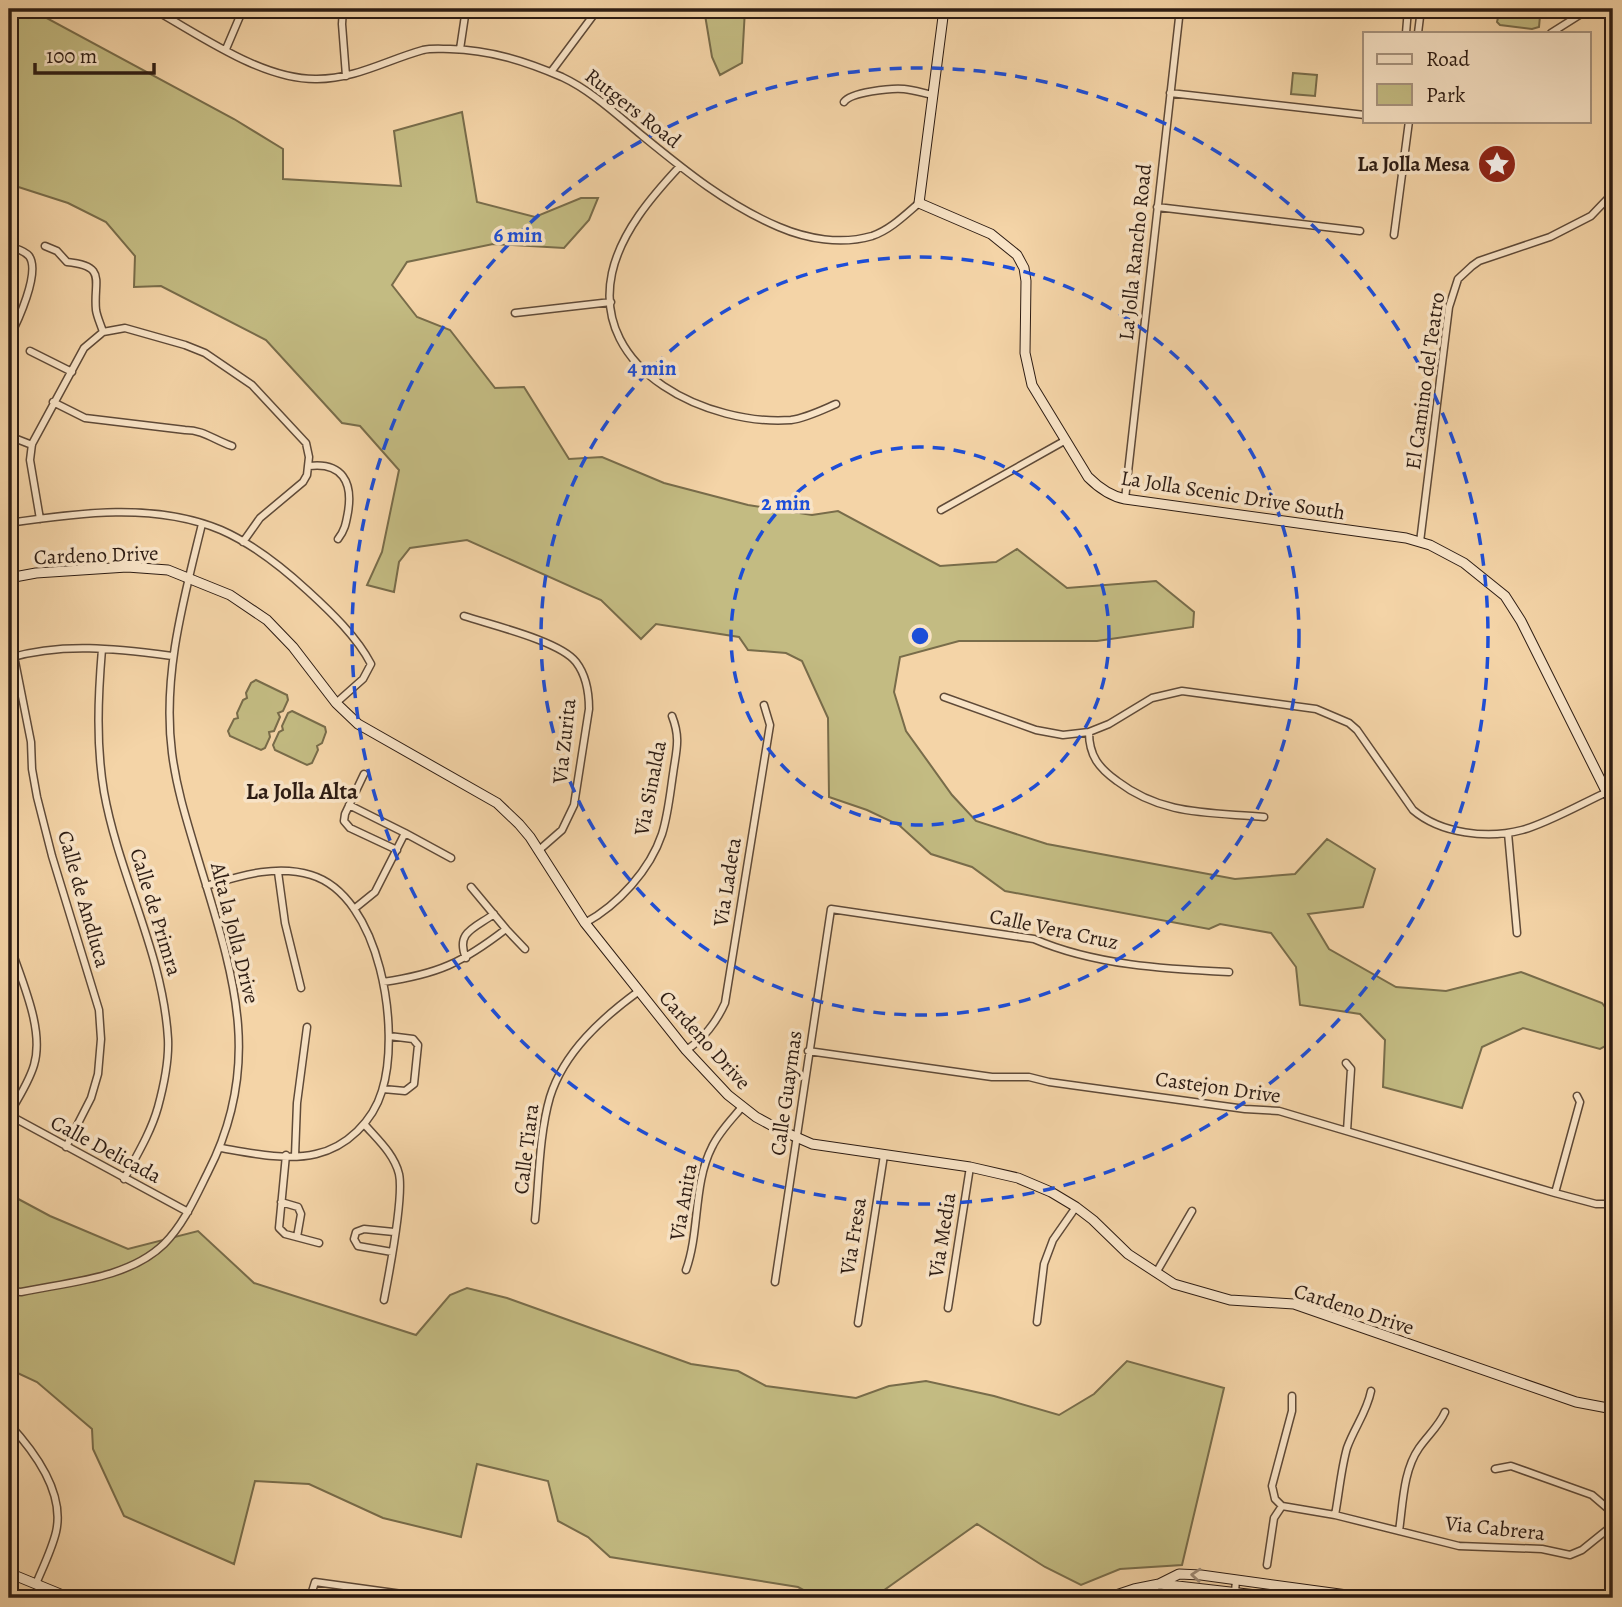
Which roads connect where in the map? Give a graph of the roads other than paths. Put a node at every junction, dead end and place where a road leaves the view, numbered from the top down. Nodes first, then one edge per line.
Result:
1 (153, 9) edge
2 (243, 9) edge
3 (343, 9) edge
4 (466, 9) edge
5 (944, 9) edge
6 (1035, 9) edge
7 (1081, 9) edge
8 (1180, 9) edge
9 (1408, 9) edge
10 (1421, 9) edge
11 (1589, 9) edge
12 (595, 13) dead end
13 (1406, 32) edge
14 (1418, 32) edge
15 (1553, 32) edge
16 (226, 49) junction
17 (460, 49) junction
18 (551, 72) junction
19 (345, 76) junction
20 (1170, 93) junction
21 (933, 95) junction
22 (844, 102) dead end
23 (1363, 115) edge
24 (1409, 122) edge
25 (680, 166) junction
26 (1613, 193) edge
27 (919, 203) junction
28 (1157, 207) junction
29 (1360, 230) dead end
30 (1394, 235) dead end
31 (9, 246) edge
32 (44, 246) dead end
33 (611, 302) junction
34 (515, 313) dead end
35 (103, 332) junction
36 (9, 338) edge
37 (30, 351) dead end
38 (72, 372) junction
39 (53, 402) junction
40 (836, 404) dead end
41 (9, 436) edge
42 (1066, 440) junction
43 (32, 445) junction
44 (232, 446) dead end
45 (309, 467) junction
46 (1125, 499) junction
47 (941, 510) dead end
48 (40, 519) junction
49 (9, 523) edge
50 (202, 524) junction
51 (338, 538) dead end
52 (243, 542) junction
53 (1420, 542) junction
54 (9, 578) edge
55 (190, 578) junction
56 (464, 616) dead end
57 (102, 649) junction
58 (173, 656) junction
59 (11, 657) edge
60 (944, 697) dead end
61 (336, 703) junction
62 (764, 705) dead end
63 (672, 716) dead end
64 (1089, 732) junction
65 (364, 774) dead end
66 (1607, 792) junction
67 (349, 805) junction
68 (1613, 805) edge
69 (1264, 817) dead end
70 (405, 833) junction
71 (1508, 833) junction
72 (397, 850) junction
73 (538, 851) junction
74 (451, 858) dead end
75 (278, 872) junction
76 (206, 886) junction
77 (471, 887) dead end
78 (354, 909) junction
79 (831, 909) joint
80 (494, 914) junction
81 (585, 923) junction
82 (506, 929) junction
83 (1517, 933) dead end
84 (9, 942) edge
85 (525, 948) dead end
86 (466, 958) junction
87 (1229, 972) dead end
88 (383, 982) junction
89 (301, 988) dead end
90 (639, 991) junction
91 (307, 1027) dead end
92 (389, 1036) junction
93 (686, 1050) junction
94 (808, 1051) junction
95 (1346, 1063) dead end
96 (383, 1089) junction
97 (1577, 1096) dead end
98 (742, 1107) junction
99 (9, 1115) edge
100 (365, 1125) junction
101 (1347, 1131) junction
102 (797, 1138) junction
103 (66, 1147) junction
104 (220, 1148) junction
105 (884, 1155) junction
106 (286, 1156) junction
107 (295, 1156) junction
108 (970, 1167) junction
109 (124, 1179) junction
110 (1555, 1193) junction
111 (281, 1202) junction
112 (1613, 1204) edge
113 (1076, 1208) junction
114 (1192, 1211) dead end
115 (188, 1212) junction
116 (535, 1220) dead end
117 (394, 1232) junction
118 (297, 1237) junction
119 (319, 1243) dead end
120 (392, 1252) junction
121 (686, 1270) dead end
122 (1156, 1273) junction
123 (775, 1282) dead end
124 (9, 1291) edge
125 (384, 1300) dead end
126 (948, 1308) dead end
127 (1037, 1322) dead end
128 (858, 1323) dead end
129 (1371, 1391) dead end
130 (1292, 1396) dead end
131 (1613, 1409) edge
132 (1446, 1412) dead end
133 (9, 1424) edge
134 (1495, 1469) dead end
135 (1282, 1506) junction
136 (1613, 1513) edge
137 (1335, 1515) junction
138 (1613, 1525) edge
139 (1399, 1531) junction
140 (1267, 1565) dead end
141 (9, 1573) edge
142 (1236, 1580) junction
143 (36, 1584) junction
144 (1158, 1584) junction
145 (1234, 1596) edge
146 (71, 1598) edge
147 (310, 1598) edge
148 (431, 1598) edge
149 (1107, 1598) edge
150 (1282, 1598) edge
151 (1369, 1598) edge

1 - 16 street, Rutgers Road
2 - 16 street
3 - 19 street
4 - 17 street
5 - 21 street
6 - 7 street
8 - 20 street, La Jolla Rancho Road
9 - 13 street
10 - 14 street
11 - 15 street
12 - 18 street
16 - 19 street, Rutgers Road
17 - 18 street, Rutgers Road
17 - 19 street, Rutgers Road
18 - 25 street, Rutgers Road
20 - 23 street
20 - 28 street, La Jolla Rancho Road
21 - 22 street
21 - 27 street
24 - 30 street
25 - 27 street, Rutgers Road
25 - 33 street
26 - 53 street, El Camino del Teatro
27 - 42 street, La Jolla Scenic Drive South
28 - 29 street
28 - 46 street, La Jolla Rancho Road
31 - 36 street
32 - 35 street
33 - 34 street
33 - 40 street
35 - 38 street
35 - 45 street
37 - 38 street
38 - 39 street
39 - 43 street
39 - 44 street
41 - 43 street
42 - 46 street, La Jolla Scenic Drive South
42 - 47 street
43 - 48 street
45 - 51 street
45 - 52 street
46 - 53 street, La Jolla Scenic Drive South
48 - 49 street
48 - 50 street
50 - 52 street
50 - 55 street, Alta la Jolla Drive
52 - 61 street
53 - 66 street, La Jolla Scenic Drive South
54 - 55 street, Cardeno Drive
55 - 58 street, Alta la Jolla Drive
55 - 61 street, Cardeno Drive
56 - 73 street, Via Zurita
57 - 58 street
57 - 59 street
57 - 109 street, Calle de Primra
58 - 76 street, Alta la Jolla Drive
59 - 103 street, Calle de Andluca
60 - 64 street
61 - 73 street, Cardeno Drive
62 - 93 street, Via Ladeta
63 - 81 street, Via Sinalda
64 - 69 street
64 - 71 street
65 - 67 street
66 - 68 street, La Jolla Scenic Drive South
66 - 71 street
67 - 70 street
67 - 72 street
70 - 72 street
70 - 74 street
71 - 83 street
72 - 78 street
73 - 81 street, Cardeno Drive
75 - 76 street
75 - 78 street
75 - 89 street
76 - 104 street, Alta la Jolla Drive
77 - 80 street
78 - 88 street
79 - 87 street, Calle Vera Cruz
79 - 94 street, Calle Guaymas
80 - 82 street
80 - 86 street
81 - 90 street, Cardeno Drive
82 - 85 street
82 - 86 street
84 - 99 street
86 - 88 street
88 - 92 street
90 - 93 street, Cardeno Drive
90 - 116 street, Calle Tiara
91 - 107 street
92 - 96 street
92 - 96 street
93 - 98 street, Cardeno Drive
94 - 101 street, Castejon Drive
94 - 102 street, Calle Guaymas
95 - 101 street
96 - 100 street
97 - 110 street
98 - 102 street, Cardeno Drive
98 - 121 street, Via Anita
99 - 103 street, Calle Delicada
100 - 107 street
100 - 117 street
101 - 110 street, Castejon Drive
102 - 105 street, Cardeno Drive
102 - 123 street, Calle Guaymas
103 - 109 street, Calle Delicada
104 - 106 street
104 - 115 street, Alta la Jolla Drive
105 - 108 street, Cardeno Drive
105 - 128 street, Via Fresa
106 - 107 street
106 - 111 street
108 - 113 street, Cardeno Drive
108 - 126 street, Via Media
109 - 115 street, Calle Delicada
110 - 112 street, Castejon Drive
111 - 118 street
111 - 118 street
113 - 122 street, Cardeno Drive
113 - 127 street
114 - 122 street
115 - 124 street, Alta la Jolla Drive
117 - 120 street
117 - 120 street
118 - 119 street
120 - 125 street
122 - 131 street, Cardeno Drive
129 - 137 street
130 - 135 street
132 - 139 street
133 - 143 street
134 - 136 street
135 - 137 street, Via Cabrera
135 - 140 street
137 - 139 street, Via Cabrera
138 - 139 street, Via Cabrera
141 - 143 street
142 -> 144 street
142 - 145 street
142 - 151 street
143 - 146 street
144 - 145 street
144 - 149 street
145 - 150 street
147 - 148 street

